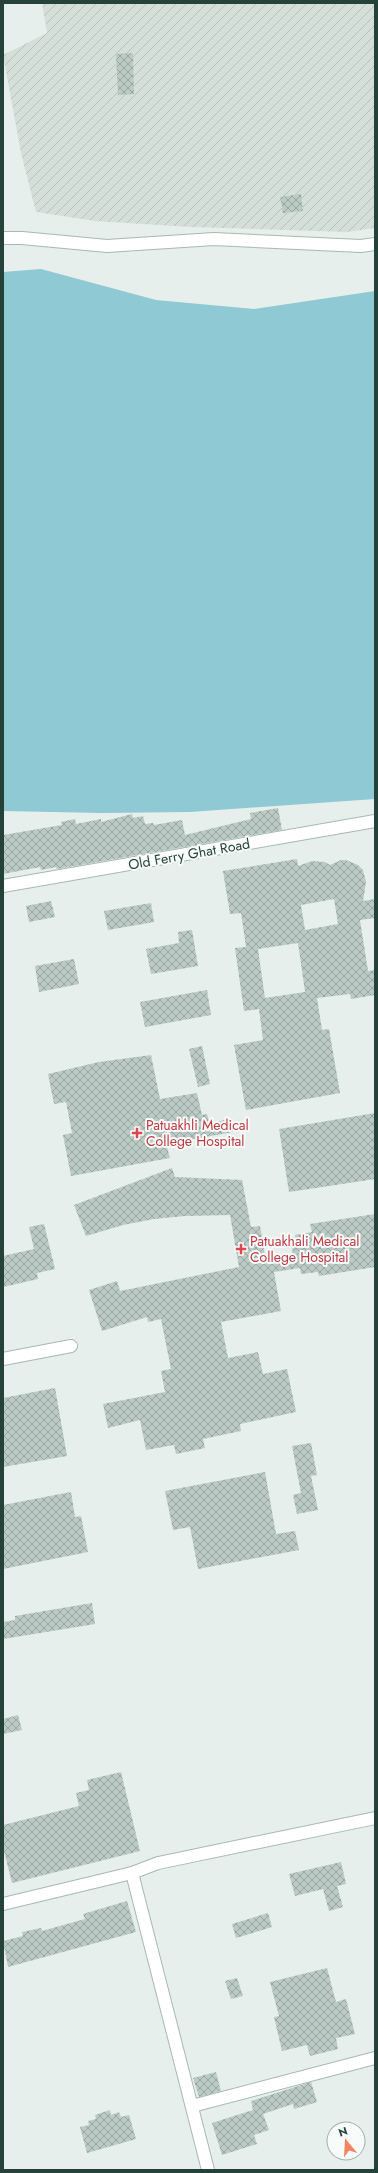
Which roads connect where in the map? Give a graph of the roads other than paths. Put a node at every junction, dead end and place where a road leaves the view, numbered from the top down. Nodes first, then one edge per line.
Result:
1 (3, 238) edge
2 (375, 244) edge
3 (375, 821) edge
4 (3, 886) edge
5 (71, 1346) dead end
6 (3, 1359) edge
7 (375, 1818) edge
8 (132, 1873) junction
9 (3, 1904) edge
10 (375, 2058) edge
11 (192, 2106) junction
12 (208, 2170) edge

1 - 2 street
3 - 4 street, Old Ferry Ghat Road
5 - 6 street
7 - 8 street
8 - 9 street
8 - 11 street
10 - 11 street
11 - 12 street

